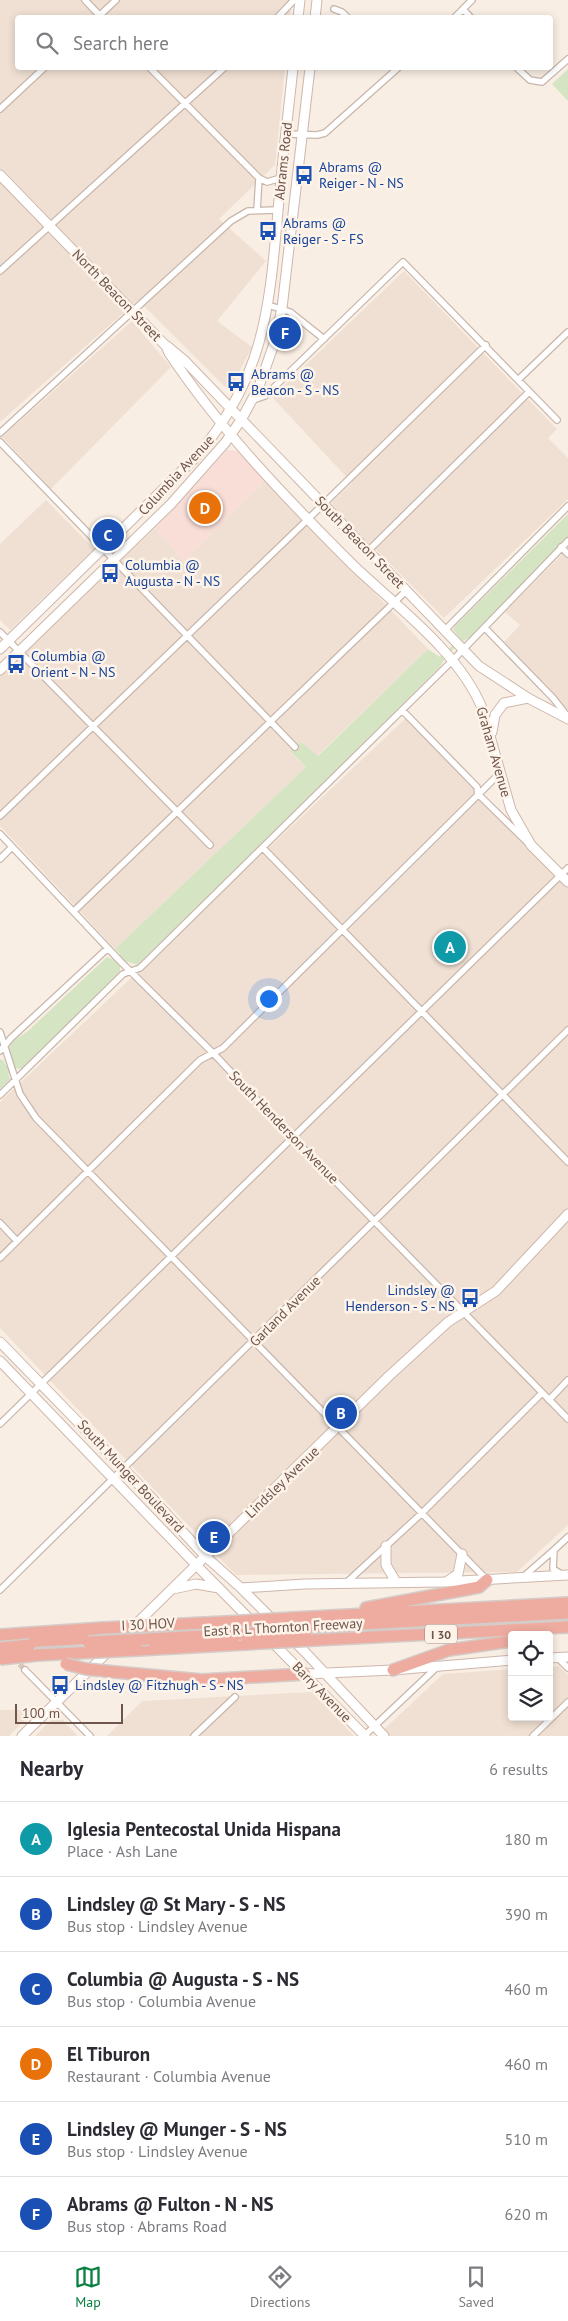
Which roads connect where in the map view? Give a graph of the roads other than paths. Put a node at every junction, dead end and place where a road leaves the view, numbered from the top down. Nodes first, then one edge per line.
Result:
1 (85, 0) edge
2 (116, 0) edge
3 (294, 0) edge
4 (300, 0) edge
5 (317, 0) edge
6 (472, 0) edge
7 (334, 9) dead end
8 (463, 9) junction
9 (97, 15) edge
10 (101, 15) edge
11 (279, 15) edge
12 (298, 15) edge
13 (315, 15) edge
14 (345, 15) edge
15 (457, 15) edge
16 (468, 15) edge
17 (568, 58) edge
18 (42, 70) edge
19 (152, 70) edge
20 (222, 70) edge
21 (293, 70) edge
22 (310, 70) edge
23 (396, 70) edge
24 (519, 70) edge
25 (185, 103) junction
26 (0, 109) edge
27 (286, 134) junction
28 (302, 135) junction
29 (0, 175) edge
30 (258, 178) junction
31 (281, 178) junction
32 (294, 202) junction
33 (256, 210) junction
34 (278, 210) junction
35 (49, 225) junction
36 (0, 271) edge
37 (268, 305) junction
38 (282, 308) junction
39 (132, 311) junction
40 (568, 332) edge
41 (324, 339) junction
42 (486, 345) junction
43 (166, 346) junction
44 (518, 379) junction
45 (529, 392) junction
46 (253, 400) junction
47 (231, 410) junction
48 (241, 420) junction
49 (556, 420) dead end
50 (222, 425) junction
51 (0, 433) edge
52 (231, 435) junction
53 (0, 442) edge
54 (322, 504) junction
55 (568, 506) edge
56 (308, 519) junction
57 (568, 540) edge
58 (561, 547) junction
59 (104, 549) junction
60 (368, 550) junction
61 (568, 554) edge
62 (114, 559) junction
63 (407, 590) junction
64 (393, 603) junction
65 (485, 628) junction
66 (445, 630) junction
67 (0, 632) edge
68 (187, 634) junction
69 (9, 641) junction
70 (0, 650) edge
71 (464, 650) junction
72 (20, 652) junction
73 (453, 660) junction
74 (0, 670) edge
75 (528, 698) junction
76 (402, 710) junction
77 (568, 718) edge
78 (272, 720) junction
79 (94, 725) junction
80 (491, 735) junction
81 (295, 747) dead end
82 (500, 773) junction
83 (478, 794) junction
84 (178, 812) junction
85 (0, 816) edge
86 (0, 834) edge
87 (210, 845) dead end
88 (531, 845) junction
89 (12, 847) junction
90 (263, 848) junction
91 (0, 859) edge
92 (566, 875) edge
93 (74, 911) junction
94 (342, 931) junction
95 (108, 948) junction
96 (131, 971) junction
97 (423, 1013) junction
98 (568, 1030) edge
99 (0, 1032) edge
100 (2, 1049) edge
101 (214, 1054) junction
102 (15, 1080) junction
103 (0, 1095) edge
104 (504, 1095) junction
105 (293, 1138) junction
106 (568, 1162) edge
107 (87, 1171) junction
108 (568, 1214) edge
109 (375, 1222) junction
110 (0, 1224) edge
111 (17, 1241) junction
112 (170, 1257) junction
113 (0, 1258) edge
114 (463, 1312) junction
115 (0, 1342) edge
116 (253, 1342) junction
117 (0, 1361) edge
118 (568, 1380) edge
119 (41, 1383) junction
120 (32, 1393) junction
121 (542, 1393) junction
122 (549, 1400) junction
123 (568, 1419) edge
124 (0, 1424) edge
125 (337, 1427) junction
126 (124, 1469) junction
127 (114, 1478) junction
128 (422, 1513) junction
129 (568, 1537) edge
130 (386, 1546) junction
131 (554, 1550) junction
132 (462, 1554) junction
133 (206, 1556) junction
134 (196, 1565) junction
135 (566, 1575) edge
136 (521, 1578) junction
137 (487, 1580) junction
138 (396, 1582) junction
139 (442, 1582) junction
140 (346, 1583) junction
141 (172, 1588) junction
142 (219, 1588) junction
143 (241, 1588) junction
144 (0, 1590) edge
145 (568, 1603) edge
146 (327, 1616) junction
147 (567, 1621) edge
148 (551, 1631) edge
149 (0, 1635) edge
150 (508, 1642) edge
151 (0, 1646) edge
152 (278, 1649) joint
153 (38, 1656) junction
154 (568, 1657) edge
155 (553, 1658) edge
156 (0, 1659) edge
157 (508, 1660) edge
158 (438, 1667) junction
159 (568, 1668) edge
160 (25, 1670) tunnel mouth
161 (393, 1670) junction
162 (326, 1673) junction
163 (305, 1674) junction
164 (234, 1697) dead end
165 (56, 1702) junction
166 (568, 1702) edge
167 (374, 1726) junction
168 (22, 1736) edge
169 (90, 1736) edge
170 (194, 1736) edge
171 (364, 1736) edge
172 (384, 1736) edge
173 (533, 1736) edge

1 - 9 street
2 - 10 street
3 - 11 street
4 - 12 main road
5 - 13 main road
6 - 8 street
7 - 14 street
8 - 15 street
8 - 16 street
17 - 24 street
18 - 26 street
19 - 25 street
20 - 25 street
21 - 27 main road, Abrams Road
22 - 28 main road, Abrams Road
23 - 28 street
25 - 30 street
25 - 35 street
27 - 28 street
27 - 31 main road, Abrams Road
28 - 32 main road, Abrams Road
29 - 35 main road, North Beacon Street
30 - 31 street
30 - 33 street
31 - 34 main road, Abrams Road
32 - 34 main road
32 - 38 main road, Abrams Road
33 - 34 street
33 - 39 street
34 - 37 main road, Abrams Road
35 - 36 street
35 - 39 main road, North Beacon Street
37 - 38 street
37 - 47 main road, Abrams Road
38 - 41 street
38 - 46 main road, Abrams Road
39 - 43 main road, North Beacon Street
39 - 51 street
40 - 44 street
41 - 42 street
41 - 46 street
42 - 44 street
42 - 54 street
43 - 47 main road, South Beacon Street
43 - 50 main road, North Beacon Street
44 - 45 street
45 - 49 street
45 - 60 street
46 - 48 main road, Abrams Road
47 - 48 main road, South Beacon Street
47 - 50 main road, Abrams Road
48 - 52 main road, Abrams Road
48 - 54 main road, South Beacon Street
50 - 52 main road, South Beacon Street
50 - 59 main road, Columbia Avenue
52 - 56 main road, South Beacon Street
52 - 62 main road, Columbia Avenue
53 - 59 street
54 - 56 street
54 - 60 main road, South Beacon Street
55 - 66 street
56 - 64 main road, South Beacon Street
56 - 68 street
57 - 58 street
58 - 61 street
58 - 65 street
59 - 62 street
59 - 69 main road, Columbia Avenue
60 - 63 main road, South Beacon Street
62 - 68 street
62 - 72 main road, Columbia Avenue
63 - 64 street
63 - 66 main road, South Beacon Street
64 - 73 main road, South Beacon Street
64 - 78 street
65 - 71 street
65 - 77 street, South Beacon Street
66 - 71 main road, South Beacon Street
67 - 69 street
68 - 78 street
68 - 79 street
69 - 70 main road, Columbia Avenue
69 - 72 street
71 - 73 street
71 - 75 main road, South Beacon Street
72 - 74 main road, Columbia Avenue
72 - 79 street
73 - 76 street
73 - 80 main road, Graham Avenue
75 - 77 main road, South Beacon Street
75 - 80 main road
76 - 83 street, Graham Avenue
76 - 90 street
78 - 81 street
78 - 84 street
79 - 84 street
79 - 85 street
80 - 82 main road, Graham Avenue
82 - 83 street
82 - 88 main road, Graham Avenue
83 - 88 street, Graham Avenue
83 - 94 street
84 - 87 street
84 - 93 street
86 - 89 street, South Henderson Avenue
88 - 92 main road, Graham Avenue
89 - 91 street
89 - 93 street, South Henderson Avenue
90 - 94 street
90 - 96 street
92 - 97 street
93 - 95 street, South Henderson Avenue
94 - 97 street
94 - 101 street
95 - 96 street, South Henderson Avenue
95 - 100 street
96 - 101 street, South Henderson Avenue
96 - 102 street
97 - 104 street
97 - 105 street
98 - 104 street, Garland Avenue
99 - 100 street
100 - 102 street
101 - 105 street, South Henderson Avenue
101 - 107 street
102 - 103 street
102 - 107 street
104 - 106 street
104 - 109 street, Garland Avenue
105 - 109 street, South Henderson Avenue
105 - 112 street
107 - 111 street
107 - 112 street
108 - 114 main road, Lindsley Avenue
109 - 114 street, South Henderson Avenue
109 - 116 street, Garland Avenue
110 - 111 street
111 - 113 street
112 - 116 street
112 - 119 street
114 - 121 street, South Henderson Avenue
114 - 125 main road, Lindsley Avenue
115 - 119 main road, South Munger Boulevard
116 - 125 street
116 - 126 street, Garland Avenue
117 - 120 main road, South Munger Boulevard
118 - 122 street
119 - 120 street
119 - 126 main road, South Munger Boulevard
120 - 124 street
120 - 127 main road, South Munger Boulevard
121 - 122 street, South Henderson Avenue
121 - 128 street
122 - 123 street, South Henderson Avenue
125 - 128 street
125 - 133 main road, Lindsley Avenue
126 - 127 street, Garland Avenue
126 - 133 main road, South Munger Boulevard
127 - 134 main road, South Munger Boulevard
127 - 144 street, Garland Avenue
128 - 130 street
128 - 132 street
129 - 131 street
130 - 138 main road
130 - 140 street
131 - 135 street
131 - 136 street
132 - 137 street
132 - 139 main road
133 - 134 main road, Lindsley Avenue
133 - 143 main road, South Munger Boulevard
134 - 141 main road, Lindsley Avenue
134 - 142 main road, South Munger Boulevard
135 - 136 main road
136 - 137 main road
137 - 139 main road
137 - 146 highway
138 - 139 main road
138 - 140 main road
140 - 143 main road
141 - 142 main road
141 - 165 main road, Lindsley Avenue
142 - 152 main road, South Munger Boulevard
143 - 162 main road, South Munger Boulevard
145 - 146 highway, East R L Thornton Freeway / I 30
146 - 149 highway, East R L Thornton Freeway / I 30, bridge
147 - 148 highway
147 - 151 highway, I 30 HOV, bridge
147 - 153 highway, East R L Thornton Freeway / I 30, bridge
150 - 161 highway
152 - 163 main road, Barry Avenue
153 - 156 highway, East R L Thornton Freeway / I 30, bridge
153 - 163 highway, bridge
154 - 155 main road
155 - 159 street
157 - 158 main road
158 - 161 main road
158 - 167 street
160 - 165 street
161 - 162 main road
162 - 163 main road
162 - 167 main road, South Munger Boulevard
163 - 171 main road, Barry Avenue
164 - 170 street
165 - 168 main road, Lindsley Avenue
165 - 169 street
166 - 173 street
167 - 171 street
167 - 172 main road, South Munger Boulevard

